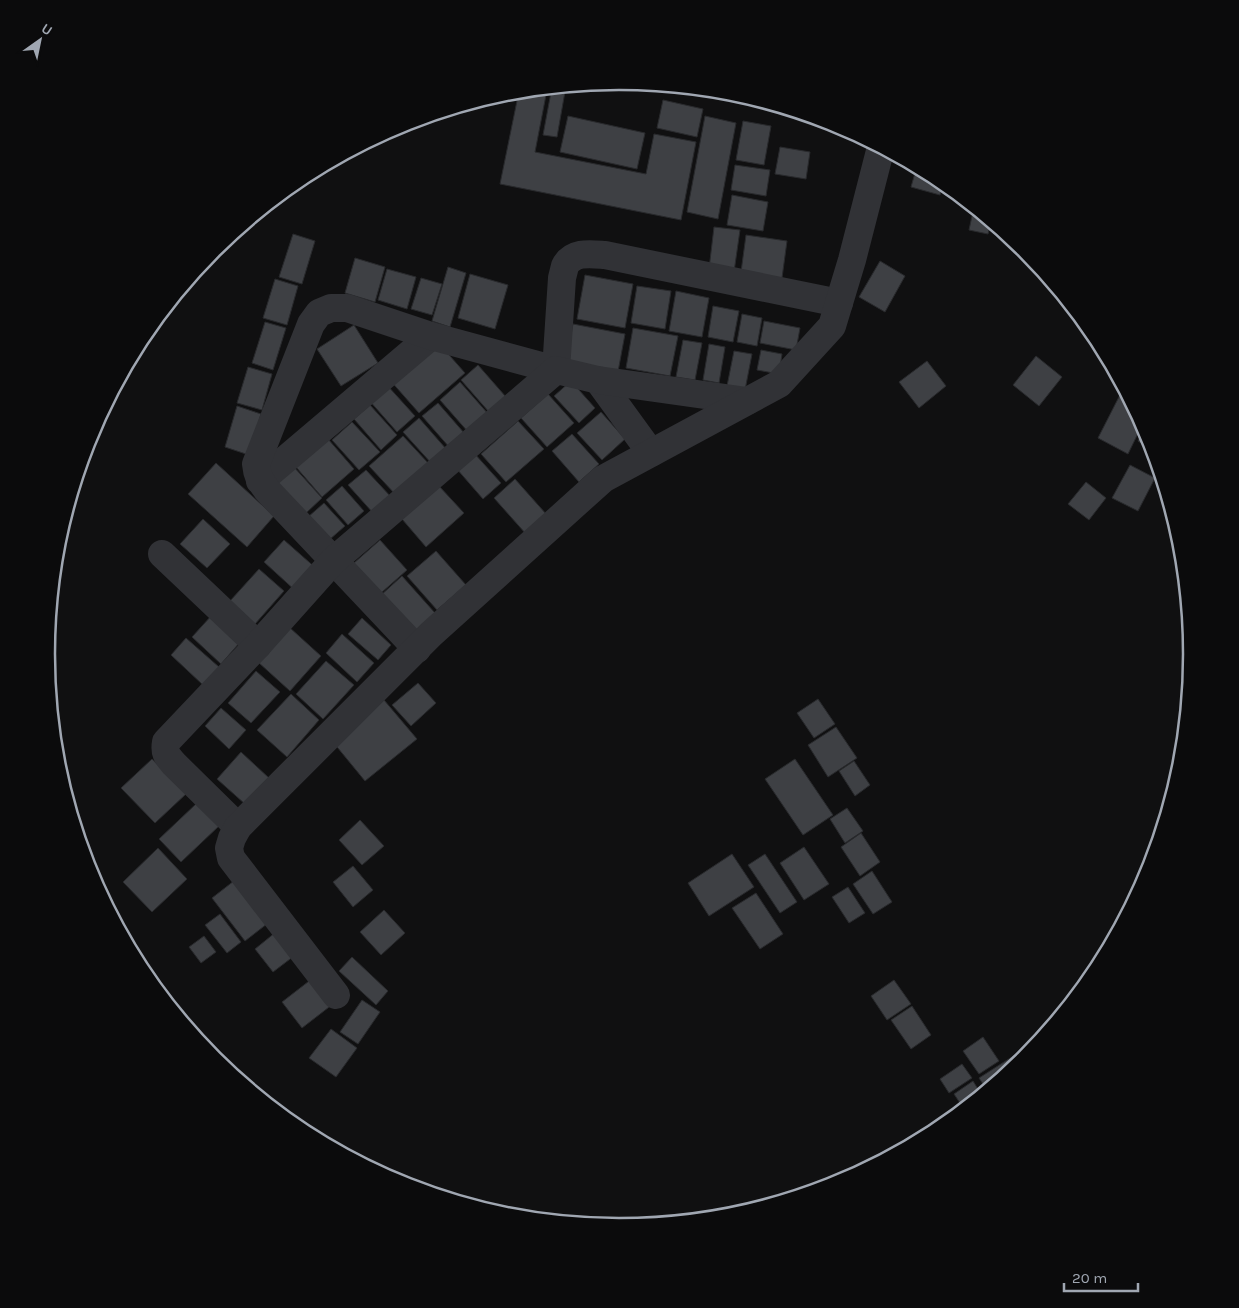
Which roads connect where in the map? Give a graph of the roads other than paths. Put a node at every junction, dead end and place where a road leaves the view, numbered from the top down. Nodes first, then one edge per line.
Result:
1 (879, 153) edge
2 (839, 303) junction
3 (430, 336) junction
4 (556, 370) junction
5 (598, 380) junction
6 (747, 401) junction
7 (651, 453) junction
8 (260, 481) junction
9 (162, 554) dead end
10 (333, 561) junction
11 (258, 645) junction
12 (417, 648) junction
13 (238, 827) junction
14 (336, 995) dead end

1 - 2 street
2 - 4 street
2 - 6 street
3 - 4 street
3 - 8 street
3 - 8 street
4 - 5 street
4 - 10 street
5 - 6 street
5 - 7 street
6 - 7 street
7 - 12 street
8 - 10 street
9 - 11 street
10 - 11 street
10 - 12 street
11 - 13 street
12 - 13 street
13 - 14 street

